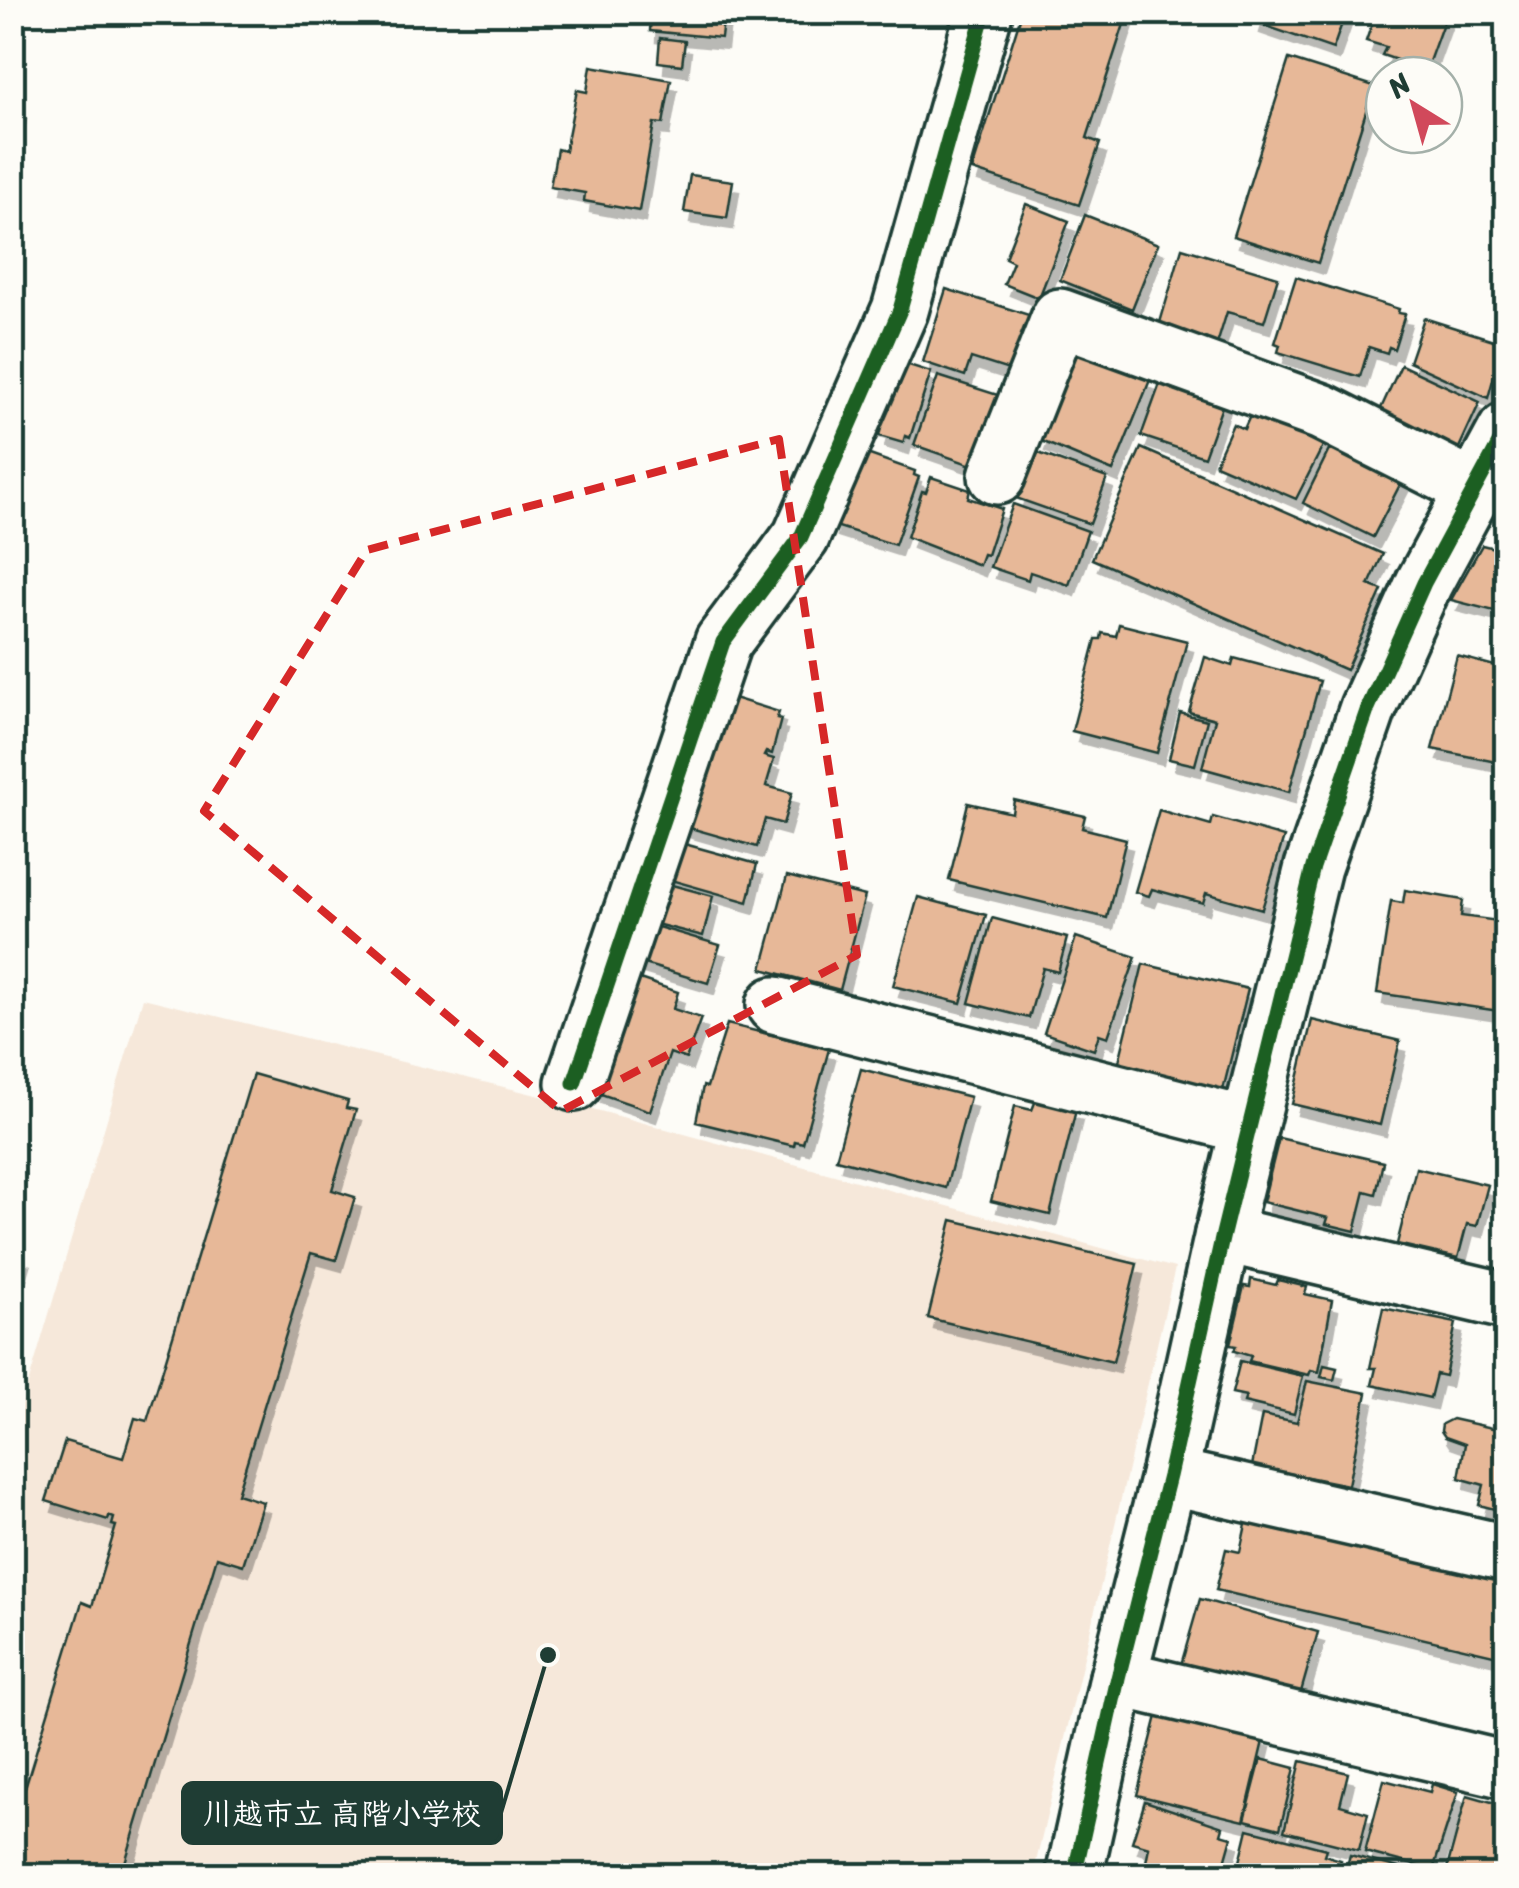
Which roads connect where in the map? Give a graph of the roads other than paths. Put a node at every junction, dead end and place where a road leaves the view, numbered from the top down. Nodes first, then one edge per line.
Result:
1 (984, 12) edge
2 (1506, 431) edge
3 (997, 476) dead end
4 (1475, 490) junction
5 (775, 1005) dead end
6 (574, 1084) dead end
7 (1249, 1126) junction
8 (1223, 1234) junction
9 (1506, 1301) edge
10 (1169, 1476) junction
11 (1506, 1553) edge
12 (1118, 1678) junction
13 (1506, 1770) edge
14 (1074, 1876) edge

1 - 6 street
2 - 4 street
3 - 4 street
4 - 7 street
5 - 7 street
7 - 8 street
8 - 9 street
8 - 10 street
10 - 11 street
10 - 12 street
12 - 13 street
12 - 14 street

